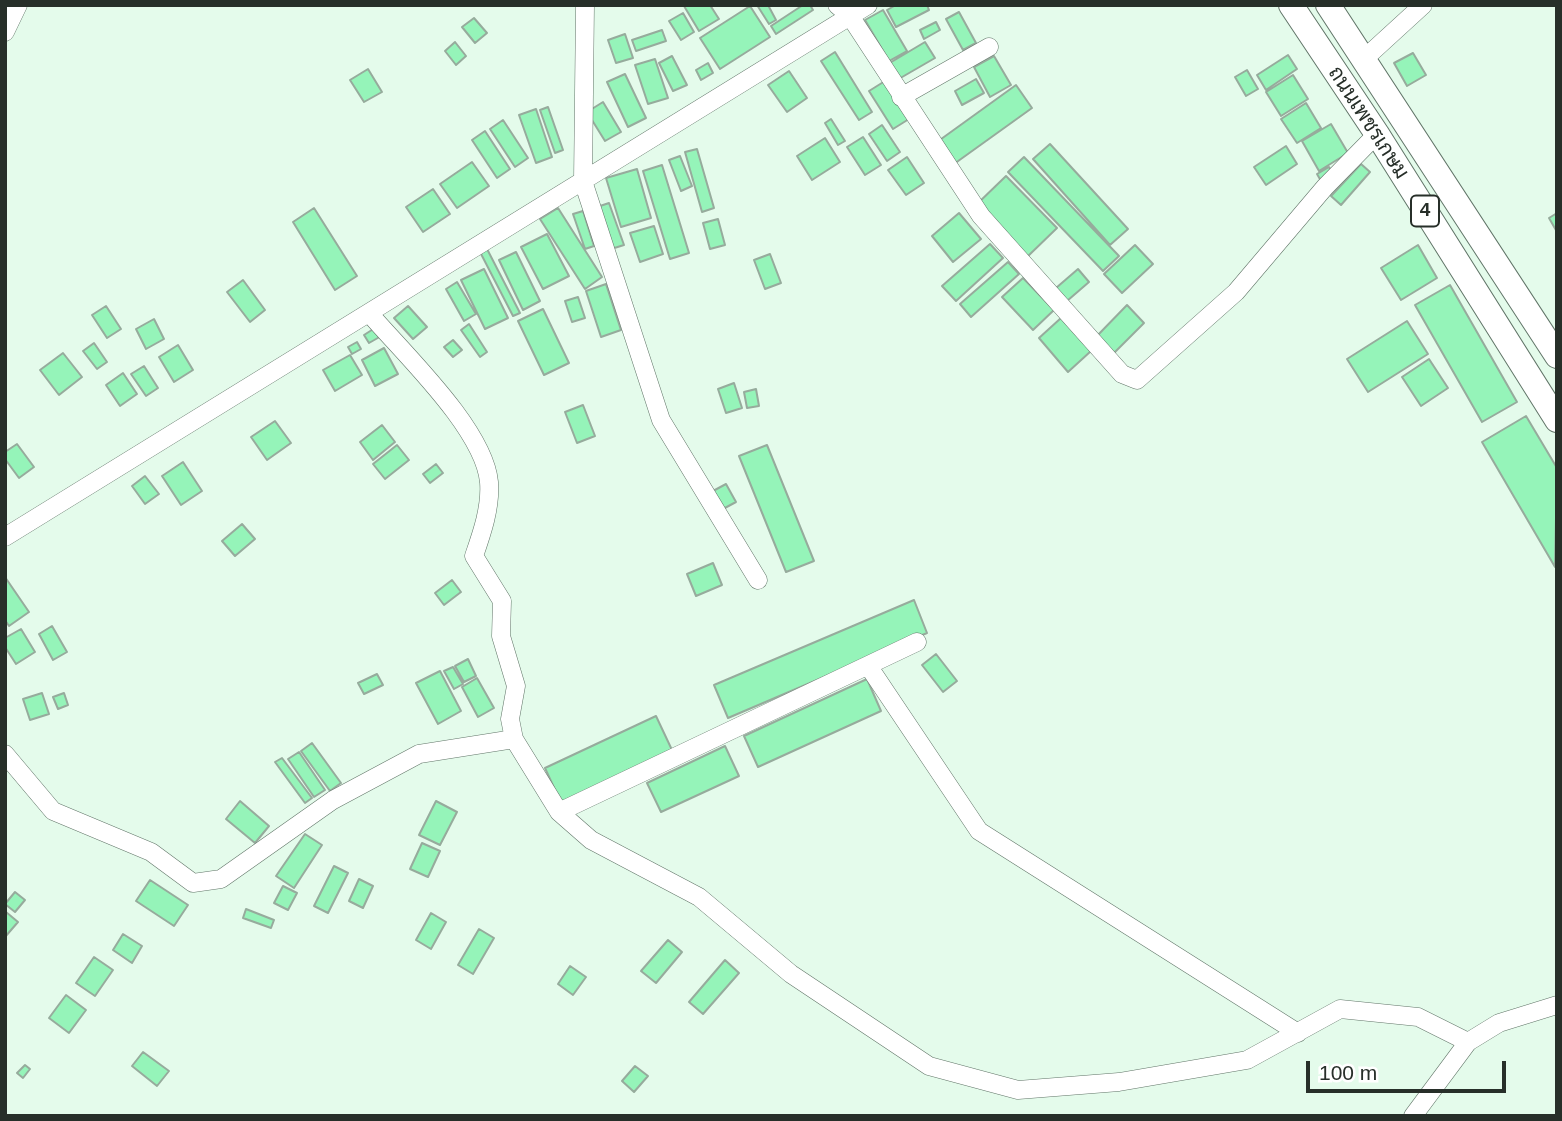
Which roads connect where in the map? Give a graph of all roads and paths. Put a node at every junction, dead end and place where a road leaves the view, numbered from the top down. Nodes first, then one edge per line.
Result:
1 (18, 5) edge
2 (585, 5) edge
3 (868, 5) edge
4 (1291, 5) edge
5 (1328, 5) edge
6 (1423, 5) edge
7 (844, 11) edge
8 (5, 32) edge
9 (989, 47) dead end
10 (1364, 59) junction
11 (901, 97) junction
12 (1377, 134) junction
13 (583, 181) junction
14 (369, 313) junction
15 (1557, 356) edge
16 (1557, 419) edge
17 (5, 537) edge
18 (758, 580) dead end
19 (917, 642) dead end
20 (869, 667) junction
21 (514, 739) junction
22 (5, 754) edge
23 (559, 812) junction
24 (1557, 1005) edge
25 (1298, 1033) junction
26 (1468, 1042) junction
27 (1413, 1116) edge

1 - 8 street
2 - 13 street
3 - 7 street
4 - 12 highway, ถนนเพชรเกษม / 4
5 - 10 highway, ถนนเพชรเกษม / 4
6 - 10 street
7 - 11 street
7 - 13 street
9 - 11 street
10 - 15 highway, ถนนเพชรเกษม / 4
11 - 12 street
12 - 16 highway, ถนนเพชรเกษม / 4
13 - 14 street
13 - 18 street
14 - 17 street
14 - 21 street
19 - 20 street
20 - 23 street
20 - 25 street
21 - 22 street
21 - 23 street
23 - 25 street
24 - 26 street
25 - 26 street
26 - 27 street

